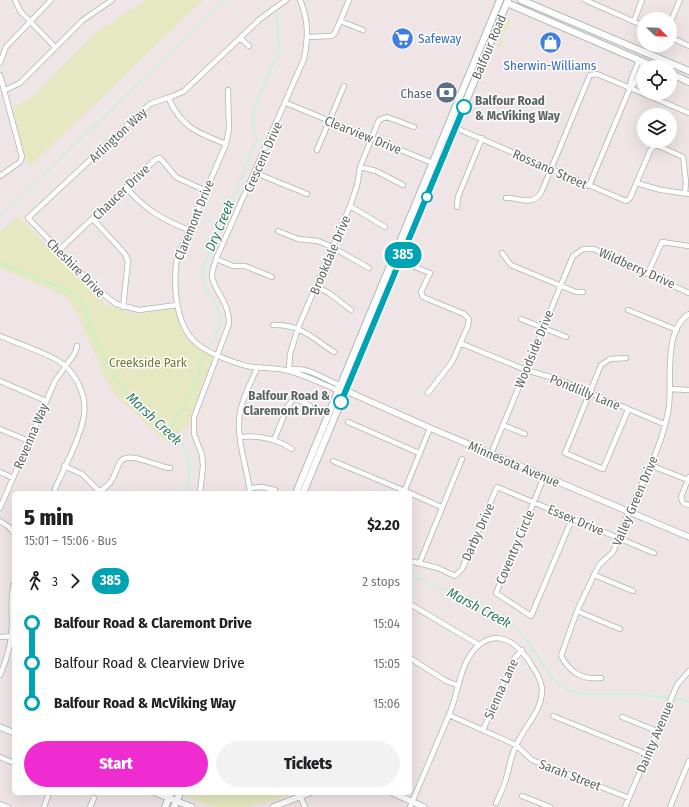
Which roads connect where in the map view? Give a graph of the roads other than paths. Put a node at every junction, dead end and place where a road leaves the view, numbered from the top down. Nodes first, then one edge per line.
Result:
1 (15, 0) edge
2 (51, 0) edge
3 (112, 0) edge
4 (286, 0) edge
5 (300, 0) edge
6 (349, 0) edge
7 (500, 0) edge
8 (521, 0) edge
9 (585, 0) edge
10 (642, 0) edge
11 (680, 0) edge
12 (508, 2) edge
13 (527, 2) edge
14 (675, 12) edge
15 (634, 21) junction
16 (30, 22) junction
17 (340, 22) junction
18 (637, 22) edge
19 (363, 30) dead end
20 (570, 30) junction
21 (605, 35) junction
22 (308, 37) junction
23 (240, 38) junction
24 (677, 40) edge
25 (249, 46) dead end
26 (689, 46) edge
27 (56, 47) junction
28 (640, 60) edge
29 (644, 60) edge
30 (663, 60) joint
31 (0, 63) edge
32 (677, 66) edge
33 (637, 70) edge
34 (689, 71) edge
35 (0, 75) edge
36 (677, 77) edge
37 (689, 82) edge
38 (344, 86) dead end
39 (630, 88) junction
40 (5, 90) junction
41 (228, 90) dead end
42 (169, 99) junction
43 (286, 103) junction
44 (689, 113) edge
45 (330, 121) junction
46 (414, 127) dead end
47 (456, 128) junction
48 (371, 138) junction
49 (482, 138) junction
50 (226, 144) junction
51 (317, 150) dead end
52 (433, 163) junction
53 (440, 166) junction
54 (360, 167) junction
55 (550, 168) junction
56 (256, 173) junction
57 (0, 176) edge
58 (636, 184) junction
59 (403, 185) dead end
60 (589, 186) junction
61 (126, 188) junction
62 (206, 191) junction
63 (307, 194) dead end
64 (687, 194) edge
65 (506, 198) dead end
66 (350, 206) junction
67 (457, 207) dead end
68 (28, 218) joint
69 (92, 220) junction
70 (385, 227) dead end
71 (189, 230) junction
72 (278, 230) dead end
73 (689, 246) edge
74 (332, 247) junction
75 (583, 249) joint
76 (58, 251) junction
77 (502, 253) dead end
78 (216, 260) junction
79 (400, 261) junction
80 (369, 268) dead end
81 (648, 274) junction
82 (272, 277) dead end
83 (561, 286) junction
84 (317, 287) junction
85 (583, 292) dead end
86 (689, 293) edge
87 (178, 305) junction
88 (124, 307) junction
89 (351, 310) dead end
90 (628, 310) dead end
91 (689, 314) edge
92 (521, 319) dead end
93 (273, 325) dead end
94 (298, 328) junction
95 (543, 328) junction
96 (677, 330) junction
97 (0, 336) edge
98 (566, 337) dead end
99 (460, 343) junction
100 (77, 346) dead end
101 (334, 352) dead end
102 (218, 354) junction
103 (626, 358) dead end
104 (66, 367) junction
105 (257, 368) junction
106 (289, 370) junction
107 (526, 370) junction
108 (0, 381) edge
109 (670, 389) junction
110 (343, 390) junction
111 (689, 390) edge
112 (428, 393) dead end
113 (590, 393) junction
114 (46, 401) junction
115 (310, 406) dead end
116 (628, 410) junction
117 (348, 422) dead end
118 (664, 424) junction
119 (503, 425) junction
120 (430, 428) junction
121 (0, 429) edge
122 (526, 434) dead end
123 (240, 437) junction
124 (274, 440) junction
125 (29, 441) junction
126 (292, 449) dead end
127 (419, 453) junction
128 (491, 454) junction
129 (462, 459) dead end
130 (333, 461) dead end
131 (650, 465) junction
132 (64, 466) junction
133 (170, 468) dead end
134 (0, 472) edge
135 (544, 476) junction
136 (13, 478) junction
137 (688, 479) edge
138 (497, 487) joint
139 (54, 489) dead end
140 (275, 490) dead end
141 (100, 491) edge
142 (102, 491) edge
143 (200, 491) edge
144 (250, 491) edge
145 (297, 491) edge
146 (304, 491) edge
147 (402, 491) edge
148 (404, 491) edge
149 (412, 494) edge
150 (534, 502) junction
151 (689, 505) edge
152 (441, 507) junction
153 (0, 508) edge
154 (629, 512) junction
155 (572, 519) junction
156 (0, 521) edge
157 (12, 530) edge
158 (689, 537) edge
159 (619, 538) junction
160 (654, 553) dead end
161 (412, 561) edge
162 (420, 562) junction
163 (594, 575) junction
164 (633, 591) dead end
165 (12, 594) edge
166 (412, 605) edge
167 (577, 611) junction
168 (12, 625) edge
169 (620, 629) dead end
170 (12, 636) edge
171 (0, 637) edge
172 (12, 640) edge
173 (479, 645) junction
174 (522, 650) junction
175 (412, 659) edge
176 (689, 671) edge
177 (0, 675) edge
178 (601, 678) dead end
179 (457, 685) junction
180 (449, 715) junction
181 (553, 716) dead end
182 (622, 717) dead end
183 (0, 727) edge
184 (483, 730) junction
185 (657, 731) junction
186 (12, 732) edge
187 (516, 745) junction
188 (647, 754) junction
189 (0, 757) edge
190 (689, 761) edge
191 (12, 762) edge
192 (48, 795) edge
193 (303, 795) edge
194 (396, 795) edge
195 (170, 796) edge
196 (300, 796) junction
197 (522, 796) dead end
198 (94, 798) dead end
199 (629, 798) junction
200 (496, 803) dead end
201 (0, 804) edge
202 (175, 804) edge
203 (411, 804) edge
204 (8, 807) edge
205 (44, 807) edge
206 (90, 807) edge
207 (166, 807) edge
208 (192, 807) edge
209 (273, 807) edge
210 (305, 807) edge
211 (424, 807) edge
212 (550, 807) edge
213 (625, 807) edge
214 (671, 807) edge

1 - 16 street
2 - 16 street
3 - 27 street
4 - 23 street, Arlington Way
5 - 22 street, Crescent Drive
6 - 17 street
7 - 12 street
7 - 52 main road, Balfour Road
8 - 13 main road
9 - 15 street
10 - 15 street
11 - 14 street
12 - 20 main road
12 - 47 main road, Balfour Road
13 - 21 main road
15 - 18 street
16 - 27 street
16 - 31 street
17 - 19 street
17 - 22 street
20 - 21 main road
20 - 28 main road
21 - 30 main road
22 - 43 street, Crescent Drive
23 - 25 street
23 - 42 street, Arlington Way
24 - 26 street
27 - 40 street
29 - 30 main road
32 - 34 main road
33 - 39 street
35 - 40 street
36 - 37 main road
38 - 45 street
39 - 44 street
39 - 55 street
39 - 60 street
40 - 57 street
41 - 50 street, Claremont Drive
42 - 50 street
42 - 68 street, Arlington Way
43 - 45 street, Clearview Drive
43 - 56 street, Crescent Drive
45 - 48 street, Clearview Drive
45 - 51 street
46 - 48 street, Brookdale Drive
47 - 49 street, Rossano Street
47 - 53 main road, Balfour Road
48 - 52 street, Clearview Drive
48 - 54 street, Brookdale Drive
49 - 55 street, Rossano Street
49 - 67 street
50 - 62 street, Claremont Drive
52 - 53 street, Clearview Drive
52 - 110 main road, Balfour Road
53 - 79 main road, Balfour Road
54 - 59 street
54 - 66 street, Brookdale Drive
55 - 60 street, Rossano Street
55 - 65 street
56 - 63 street
56 - 78 street, Crescent Drive
58 - 60 street, Rossano Street
58 - 64 street
58 - 64 street
61 - 62 street, Chaucer Drive
61 - 69 street, Chaucer Drive
61 - 71 street
62 - 71 street, Claremont Drive
66 - 70 street
66 - 74 street, Brookdale Drive
68 - 76 street, Cheshire Drive
69 - 76 street, Chaucer Drive
69 - 88 street
71 - 87 street, Claremont Drive
72 - 74 street
73 - 81 street
74 - 80 street
74 - 84 street, Brookdale Drive
75 - 81 street, Wildberry Drive
75 - 83 street, Woodside Drive
76 - 88 street, Cheshire Drive
77 - 83 street
78 - 82 street
78 - 102 street, Crescent Drive
79 - 99 street
79 - 110 main road, Balfour Road
81 - 86 street, Wildberry Drive
83 - 85 street
83 - 95 street, Woodside Drive
84 - 89 street
84 - 94 street, Brookdale Drive
87 - 88 street, Cheshire Drive
87 - 102 street, Claremont Drive
90 - 96 street
91 - 96 street, Valley Green Drive
92 - 95 street
93 - 94 street
94 - 101 street
94 - 106 street, Brookdale Drive
95 - 98 street
95 - 107 street, Woodside Drive
96 - 109 street, Valley Green Drive
97 - 104 street
99 - 107 street, Pondlilly Lane
99 - 112 street
100 - 104 street, Revenna Way
102 - 105 street, Claremont Drive
102 - 143 street, Crescent Drive
103 - 113 street
104 - 114 street, Revenna Way
104 - 132 street
105 - 106 street, Claremont Drive
105 - 123 street
106 - 110 street, Claremont Drive
107 - 113 street, Pondlilly Lane
107 - 119 street, Woodside Drive
108 - 114 street
109 - 111 street
109 - 118 street, Valley Green Drive
110 - 120 street, Minnesota Avenue
110 - 145 main road, Balfour Road
110 - 146 main road, Balfour Road
113 - 116 street, Pondlilly Lane
113 - 116 street
114 - 125 street, Revenna Way
115 - 124 street
116 - 118 street, Pondlilly Lane
117 - 127 street
118 - 131 street, Valley Green Drive
119 - 122 street
119 - 128 street, Woodside Drive
120 - 127 street
120 - 128 street, Minnesota Avenue
121 - 125 street
123 - 124 street
123 - 144 street
124 - 126 street
125 - 136 street, Revenna Way
127 - 148 street
128 - 135 street, Minnesota Avenue
129 - 152 street
130 - 147 street
131 - 137 street
131 - 154 street, Valley Green Drive
132 - 139 street
132 - 141 street
133 - 142 street
134 - 136 street
135 - 150 street, Coventry Circle
135 - 154 street, Minnesota Avenue
136 - 153 street, Revenna Way
137 - 151 street
138 - 150 street, Essex Drive
138 - 162 street, Darby Drive
140 - 144 street
149 - 152 street
150 - 155 street, Essex Drive
150 - 155 street, Coventry Circle
152 - 162 street
154 - 158 street, Minnesota Avenue
154 - 159 street, Valley Green Drive
155 - 159 street, Essex Drive
156 - 157 street
159 - 160 street, Essex Drive
159 - 163 street, Valley Green Drive
161 - 162 street
163 - 164 street
163 - 167 street, Valley Green Drive
165 - 168 street
166 - 173 street
167 - 169 street
167 - 178 street, Valley Green Drive
170 - 171 street
172 - 177 street
173 - 174 street
173 - 179 street
174 - 184 street, Sienna Lane
174 - 187 street
175 - 179 street
176 - 185 street, Dainty Avenue
179 - 180 street
180 - 184 street, Sarah Street
180 - 203 street
181 - 188 street
182 - 185 street
183 - 186 street
184 - 187 street, Sarah Street
185 - 188 street, Dainty Avenue
187 - 199 street, Sarah Street
187 - 200 street
188 - 199 street, Dainty Avenue
189 - 191 street
190 - 214 street
192 - 205 street
193 - 196 street
194 - 203 street
195 - 202 street
195 - 207 main road
196 - 209 street
196 - 210 street
197 - 212 street
198 - 206 street
199 - 213 street, Dainty Avenue
201 - 204 street
202 - 208 street
203 - 211 street

